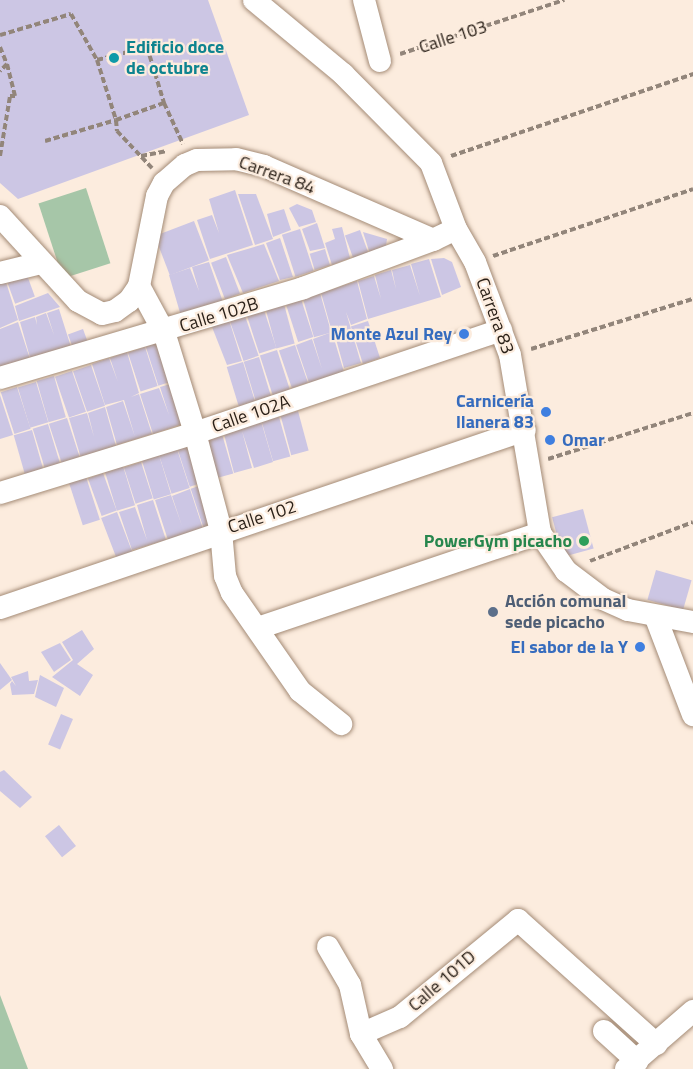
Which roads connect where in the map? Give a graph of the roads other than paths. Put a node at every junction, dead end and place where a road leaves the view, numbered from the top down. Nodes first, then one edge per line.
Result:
1 (254, 0) edge
2 (364, 0) edge
3 (380, 61) road end
4 (0, 216) edge
5 (456, 229) junction
6 (434, 240) junction
7 (40, 263) junction
8 (0, 273) edge
9 (138, 286) junction
10 (501, 330) junction
11 (164, 332) junction
12 (0, 378) edge
13 (525, 430) junction
14 (195, 433) junction
15 (0, 493) edge
16 (221, 531) junction
17 (540, 533) junction
18 (0, 608) edge
19 (656, 618) junction
20 (693, 622) edge
21 (258, 628) junction
22 (693, 715) edge
23 (340, 724) dead end
24 (328, 947) dead end
25 (693, 1011) edge
26 (604, 1031) dead end
27 (361, 1034) junction
28 (656, 1044) junction
29 (632, 1065) edge
30 (382, 1069) edge

1 - 5 street, Carrera 83
2 - 3 street
4 - 7 street
5 - 6 street
5 - 10 street, Carrera 83
6 - 9 street, Carrera 84
6 - 11 street, Calle 102B
7 - 8 street
7 - 9 street
9 - 11 street
10 - 13 street, Carrera 83
10 - 14 street, Calle 102A
11 - 12 street, Calle 102B
11 - 14 street
13 - 16 street, Calle 102
13 - 17 street, Carrera 83
14 - 15 street, Calle 102A
14 - 16 street
16 - 18 street, Calle 102
16 - 21 street
17 - 19 street, Carrera 83
17 - 21 street
19 - 20 street, Carrera 83
19 - 22 street
21 - 23 street
24 - 27 street
25 - 28 street
26 - 29 street
27 - 28 street, Calle 101D
27 - 30 street
28 - 29 street

